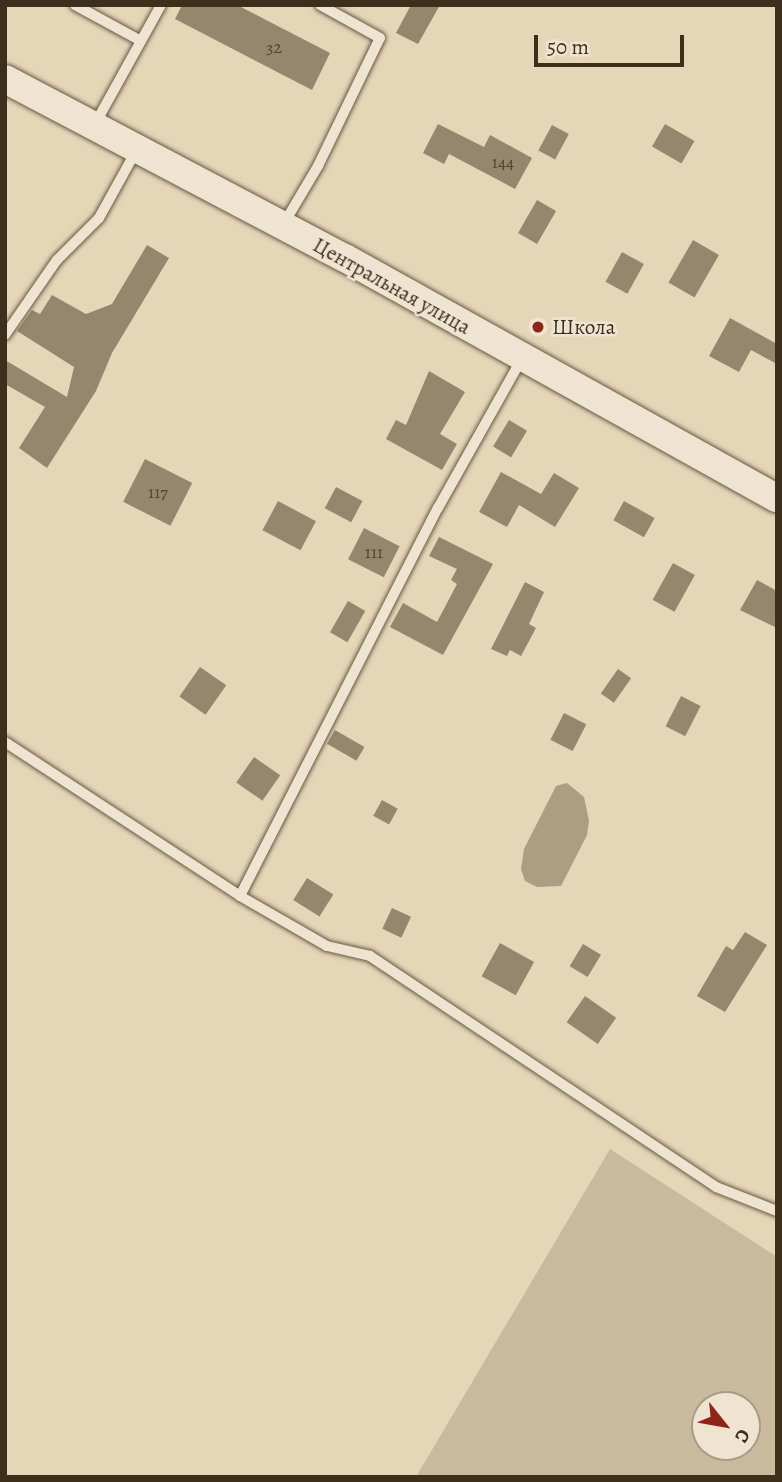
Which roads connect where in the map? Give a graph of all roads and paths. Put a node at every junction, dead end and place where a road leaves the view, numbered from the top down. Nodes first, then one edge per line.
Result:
1 (75, 5) edge
2 (161, 5) edge
3 (320, 5) edge
4 (141, 41) junction
5 (5, 79) edge
6 (94, 125) junction
7 (138, 147) junction
8 (283, 225) junction
9 (5, 335) edge
10 (522, 358) junction
11 (777, 498) edge
12 (5, 742) edge
13 (240, 896) junction
14 (777, 1211) edge

1 - 4 lane
2 - 4 lane
3 - 8 lane
4 - 6 lane
5 - 6 main road, Центральная улица
6 - 7 main road, Центральная улица
7 - 8 main road, Центральная улица
7 - 9 lane
8 - 10 main road, Центральная улица
10 - 11 main road, Центральная улица
10 - 13 lane
12 - 13 lane
13 - 14 lane

